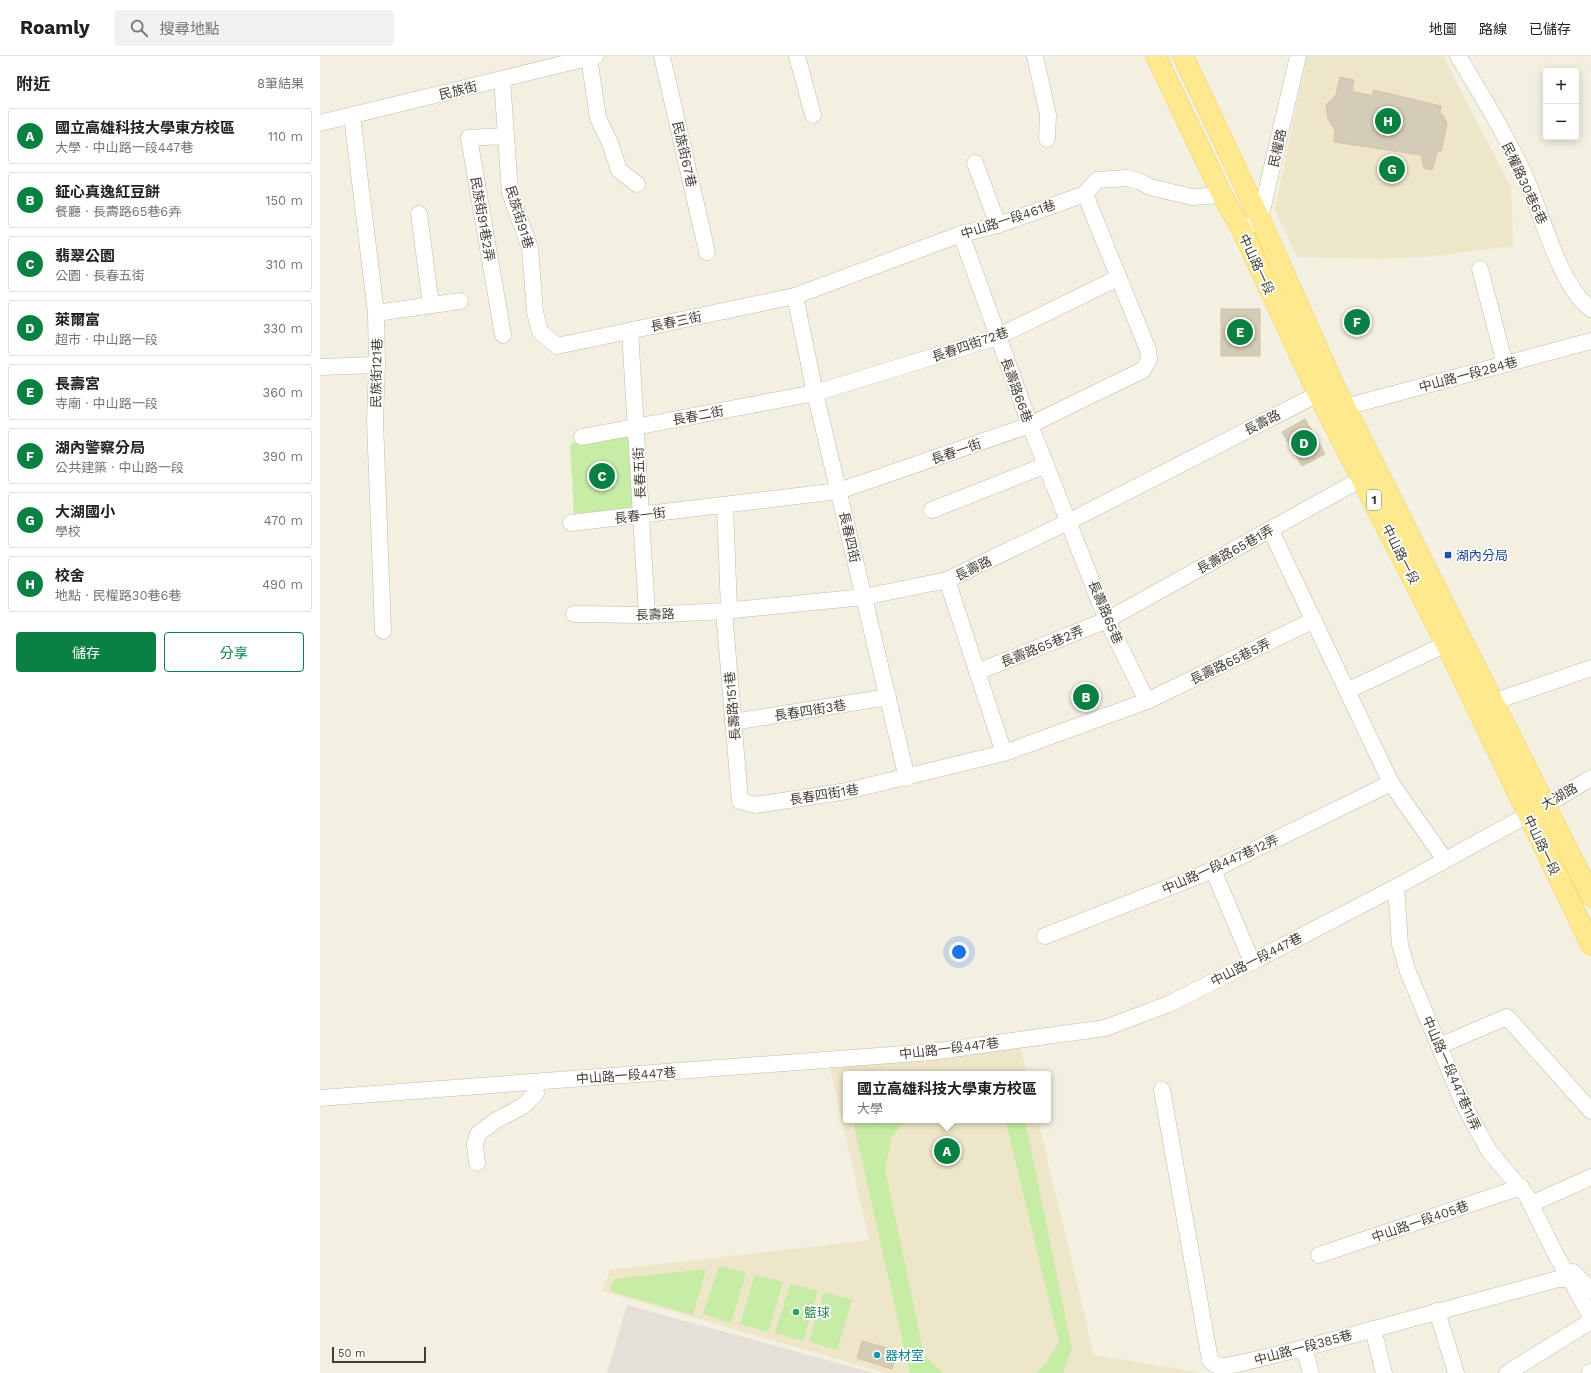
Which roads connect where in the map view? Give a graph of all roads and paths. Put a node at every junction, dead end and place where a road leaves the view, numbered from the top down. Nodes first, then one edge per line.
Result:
1 (662, 56) edge
2 (797, 56) edge
3 (1034, 56) edge
4 (1156, 56) edge
5 (1183, 56) edge
6 (1298, 56) edge
7 (1458, 56) edge
8 (593, 57) edge
9 (502, 79) junction
10 (813, 115) dead end
11 (352, 116) junction
12 (320, 123) edge
13 (505, 136) junction
14 (1047, 139) dead end
15 (976, 162) dead end
16 (637, 184) dead end
17 (1085, 194) junction
18 (1222, 195) junction
19 (419, 214) dead end
20 (1260, 219) junction
21 (998, 225) junction
22 (1242, 230) junction
23 (961, 234) junction
24 (707, 252) dead end
25 (1480, 269) dead end
26 (1118, 278) junction
27 (795, 296) junction
28 (460, 301) dead end
29 (431, 305) junction
30 (1591, 309) edge
31 (376, 313) junction
32 (630, 331) junction
33 (503, 335) dead end
34 (997, 337) junction
35 (1591, 341) edge
36 (557, 346) joint
37 (1505, 364) junction
38 (377, 365) junction
39 (320, 367) edge
40 (1326, 388) junction
41 (815, 393) junction
42 (1345, 407) junction
43 (1030, 426) junction
44 (636, 427) junction
45 (582, 437) dead end
46 (1046, 465) junction
47 (1363, 478) junction
48 (839, 491) junction
49 (725, 505) junction
50 (932, 510) dead end
51 (641, 515) junction
52 (1068, 522) junction
53 (571, 523) dead end
54 (1270, 529) junction
55 (947, 580) junction
56 (864, 597) junction
57 (726, 610) junction
58 (574, 614) dead end
59 (647, 615) junction
60 (1107, 620) junction
61 (1314, 620) junction
62 (383, 631) dead end
63 (1446, 644) junction
64 (1591, 668) edge
65 (977, 672) junction
66 (1347, 691) junction
67 (888, 697) junction
68 (1147, 701) junction
69 (1493, 702) junction
70 (733, 722) junction
71 (1004, 753) junction
72 (907, 778) junction
73 (1591, 778) edge
74 (1391, 783) junction
75 (740, 801) joint
76 (1546, 805) junction
77 (1527, 814) junction
78 (1445, 860) junction
79 (1213, 870) junction
80 (1396, 887) junction
81 (1591, 896) edge
82 (1045, 936) dead end
83 (1591, 945) edge
84 (1252, 962) junction
85 (1439, 1046) junction
86 (534, 1082) junction
87 (1162, 1090) dead end
88 (320, 1098) edge
89 (1591, 1111) edge
90 (477, 1163) dead end
91 (1591, 1177) edge
92 (1521, 1187) junction
93 (1531, 1204) junction
94 (1319, 1255) dead end
95 (1570, 1279) junction
96 (1590, 1287) edge
97 (1437, 1311) junction
98 (1591, 1317) edge
99 (1591, 1321) edge
100 (1373, 1329) junction
101 (1304, 1348) junction
102 (1311, 1373) edge
103 (1384, 1373) edge
104 (1456, 1373) edge
105 (1507, 1373) edge

1 - 24 street, 民族街67巷
2 - 10 street
3 - 14 street
4 - 18 main road, 中山路一段 / 1
5 - 20 main road, 中山路一段 / 1
6 - 20 street, 民權路
7 - 30 street, 民權路30巷6巷
8 - 9 street, 民族街
8 - 16 street
9 - 11 street, 民族街
9 - 13 street, 民族街91巷
11 - 12 street, 民族街
11 - 31 street, 民族街121巷
13 - 33 street, 民族街91巷2弄
13 - 36 street, 民族街91巷
15 - 21 street
17 - 18 street, 中山路一段461巷
17 - 21 street, 中山路一段461巷
17 - 26 street, 長春一街
18 - 22 main road, 中山路一段 / 1
19 - 29 street
20 - 22 street
20 - 40 main road, 中山路一段 / 1
21 - 23 street, 中山路一段461巷
22 - 40 main road, 中山路一段 / 1
23 - 27 street, 中山路一段461巷
23 - 34 street, 長壽路66巷
25 - 37 street
26 - 34 street, 長春四街72巷
26 - 43 street, 長春一街
27 - 32 street, 長春三街
27 - 41 street, 長春四街
28 - 29 street
29 - 31 street
31 - 38 street, 民族街121巷
32 - 36 street, 長春三街
32 - 44 street, 長春五街
34 - 41 street, 長春四街72巷
34 - 43 street, 長壽路66巷
35 - 37 street, 中山路一段284巷
37 - 42 street, 中山路一段284巷
38 - 39 street
38 - 62 street, 民族街121巷
40 - 42 main road, 中山路一段 / 1
40 - 47 main road, 中山路一段 / 1
40 - 52 street, 長壽路
41 - 44 street, 長春二街
41 - 48 street, 長春四街
42 - 69 main road, 中山路一段 / 1
43 - 46 street, 長壽路66巷
43 - 48 street, 長春一街
44 - 45 street, 長春二街
44 - 51 street, 長春五街
46 - 50 street
46 - 52 street, 長壽路66巷
47 - 54 street, 長壽路65巷1弄
47 - 63 main road, 中山路一段 / 1
48 - 49 street, 長春一街
48 - 56 street, 長春四街
49 - 51 street, 長春一街
49 - 57 street, 長壽路151巷
51 - 53 street, 長春一街
51 - 59 street, 長春五街
52 - 55 street, 長壽路
52 - 60 street, 長壽路65巷
54 - 60 street, 長壽路65巷1弄
54 - 61 street
55 - 56 street, 長壽路
55 - 65 street
56 - 57 street, 長壽路
56 - 67 street, 長春四街
57 - 59 street, 長壽路
57 - 70 street, 長壽路151巷
58 - 59 street, 長壽路
60 - 65 street, 長壽路65巷2弄
60 - 68 street, 長壽路65巷
61 - 66 street
61 - 68 street, 長壽路65巷5弄
63 - 66 street
63 - 77 main road, 中山路一段 / 1
64 - 69 street
65 - 71 street
66 - 74 street
67 - 70 street, 長春四街3巷
67 - 72 street, 長春四街
68 - 71 street, 長壽路65巷5弄
69 - 76 main road, 中山路一段 / 1
70 - 75 street, 長壽路151巷
71 - 72 street, 長春四街1巷
72 - 75 street, 長春四街1巷
73 - 76 street, 大湖路
74 - 78 street
74 - 79 street, 中山路一段447巷12弄
76 - 77 street, 大湖路
76 - 81 main road, 中山路一段 / 1
77 - 78 street, 中山路一段447巷
77 - 83 main road, 中山路一段 / 1
78 - 80 street, 中山路一段447巷
79 - 82 street, 中山路一段447巷12弄
79 - 84 street
80 - 84 street, 中山路一段447巷
80 - 85 street, 中山路一段447巷11弄
84 - 86 street, 中山路一段447巷
85 - 89 street
85 - 92 street, 中山路一段447巷11弄
86 - 88 street, 中山路一段447巷
86 - 90 street
87 - 101 street, 中山路一段385巷
91 - 93 street
92 - 93 street, 中山路一段447巷11弄
92 - 94 street, 中山路一段405巷
93 - 95 street, 中山路一段447巷11弄
95 - 96 street
95 - 97 street, 中山路一段385巷
95 - 98 street, 中山路一段447巷11弄
97 - 100 street, 中山路一段385巷
97 - 104 street
99 - 105 street
100 - 101 street, 中山路一段385巷
100 - 103 street
101 - 102 street

